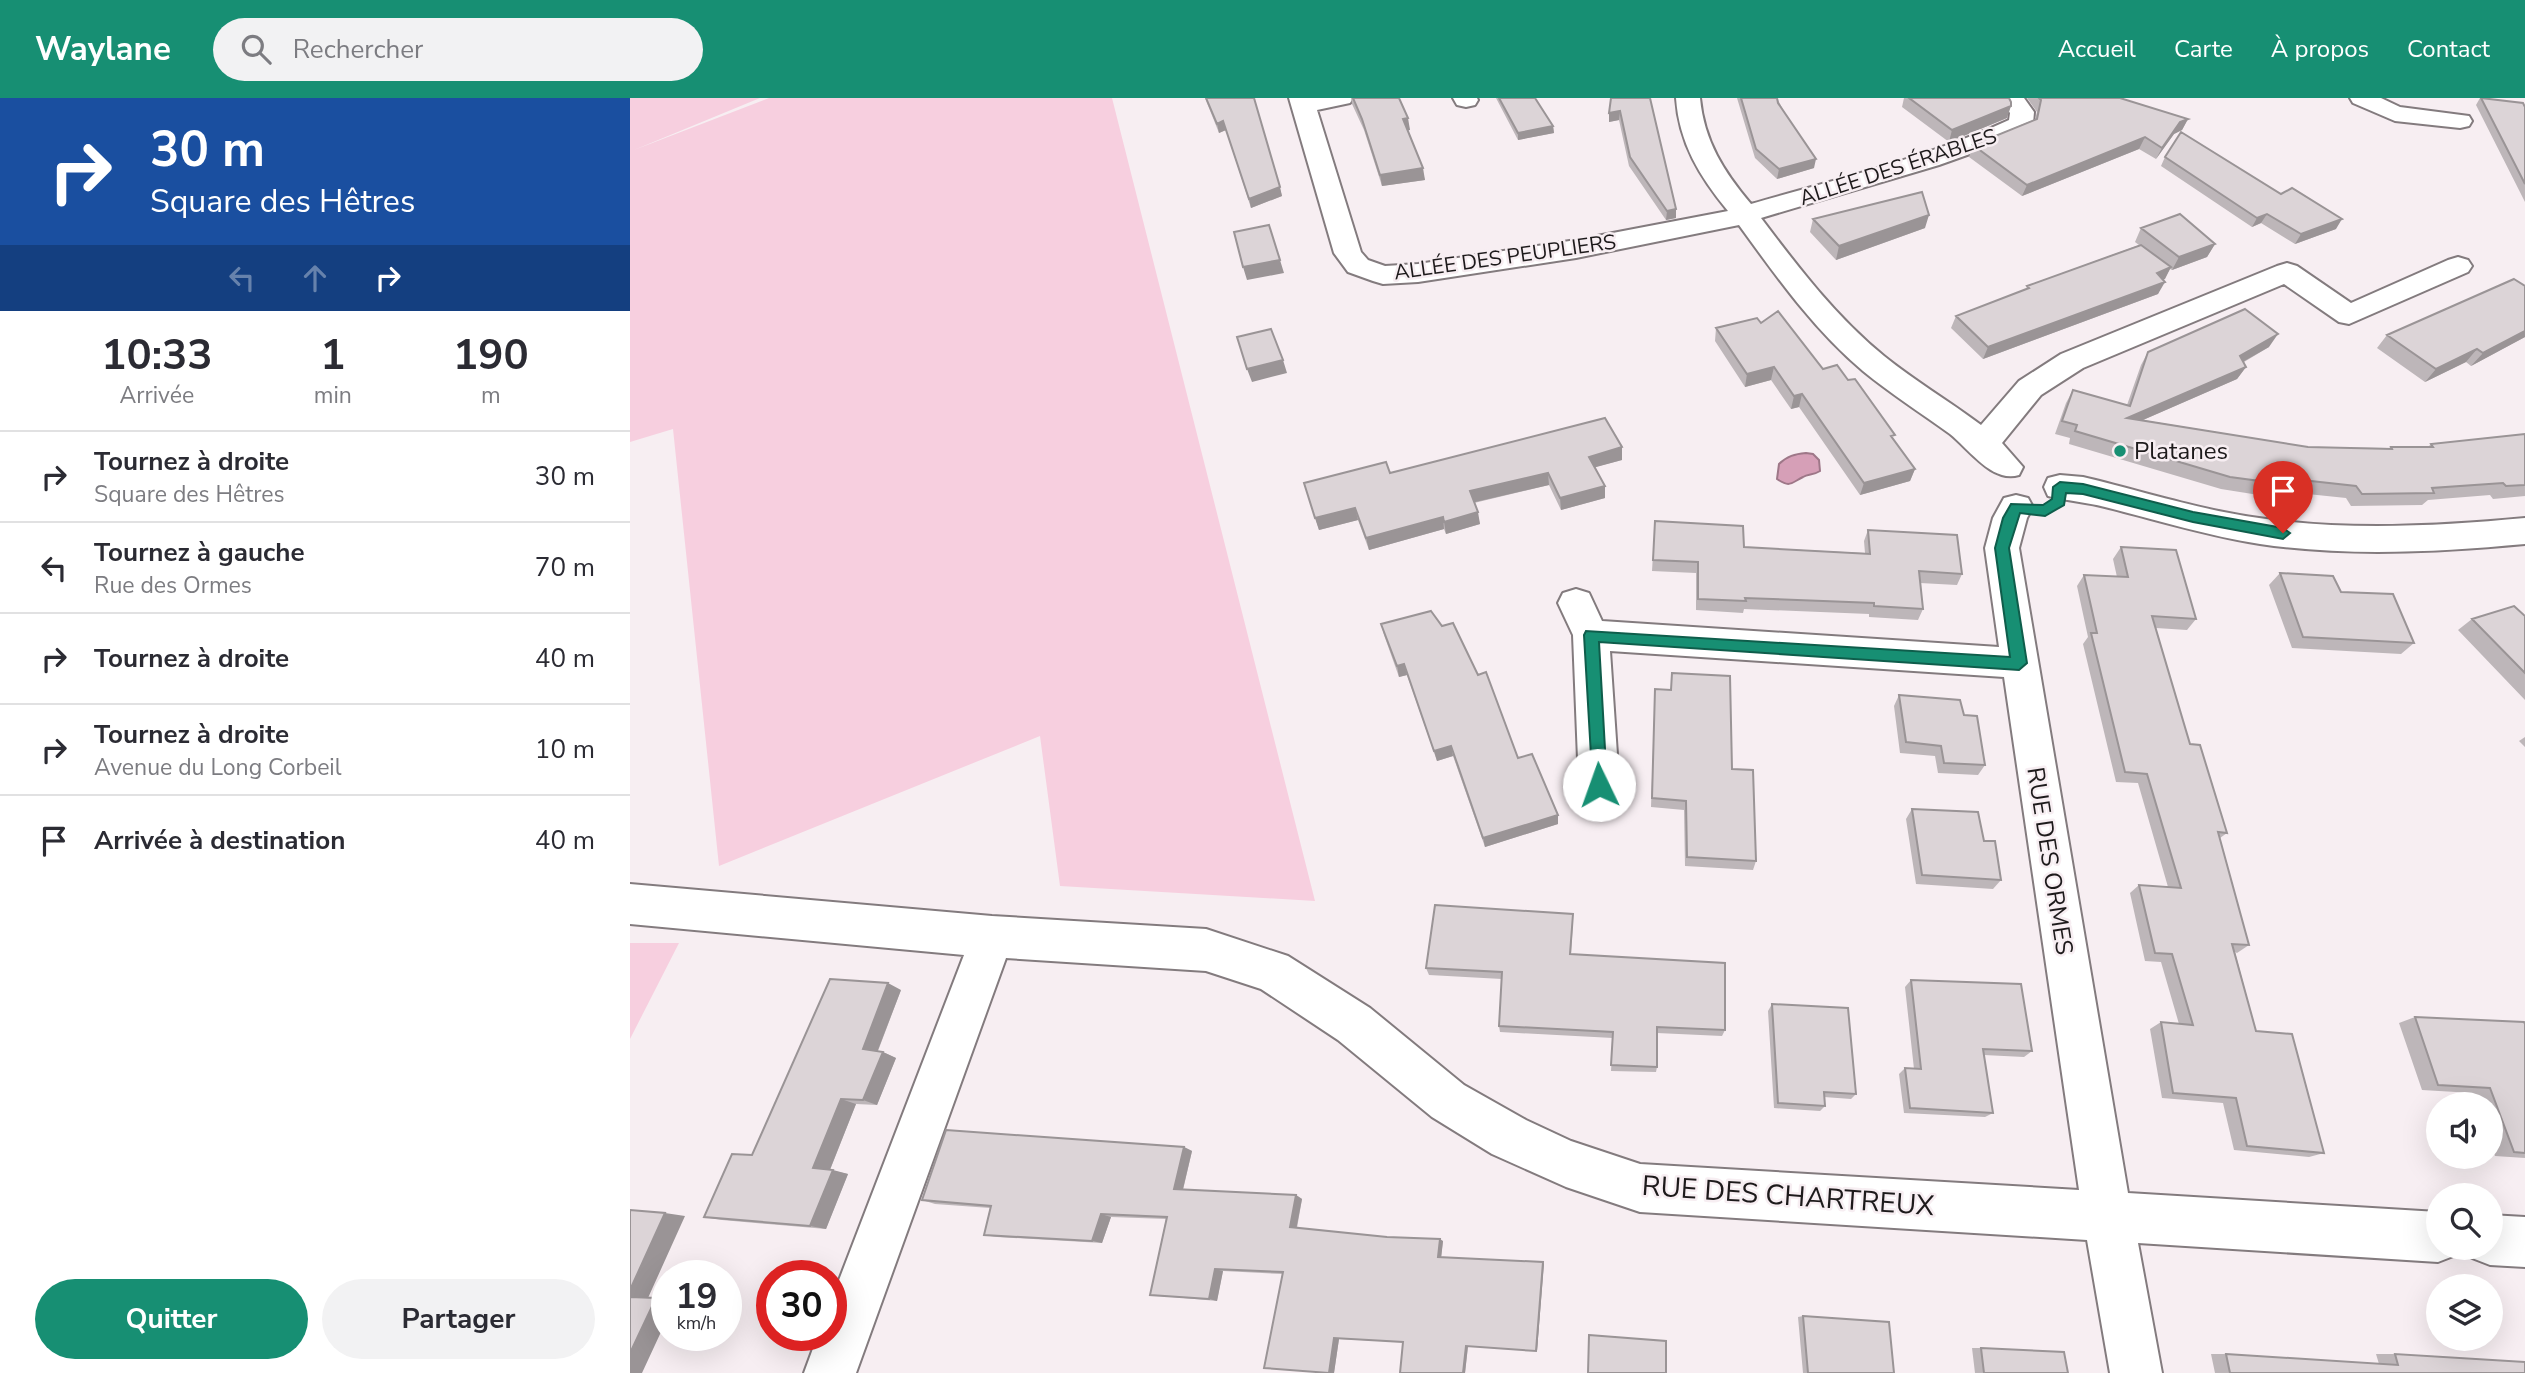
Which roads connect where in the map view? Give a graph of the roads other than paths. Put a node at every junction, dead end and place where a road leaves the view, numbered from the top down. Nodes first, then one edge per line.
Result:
1 (1341, 98) edge
2 (1688, 98) edge
3 (2011, 98) edge
4 (2362, 98) edge
5 (1302, 102) edge
6 (2422, 108) edge
7 (2460, 121) dead end
8 (1746, 215) junction
9 (2458, 266) dead end
10 (1984, 443) junction
11 (2007, 467) junction
12 (2060, 487) junction
13 (2016, 507) junction
14 (2525, 532) edge
15 (2019, 663) junction
16 (1599, 785) dead end
17 (630, 904) edge
18 (992, 937) junction
19 (2107, 1216) junction
20 (2426, 1236) edge
21 (2503, 1241) edge
22 (2525, 1242) edge
23 (830, 1373) edge
24 (2136, 1373) edge

1 - 5 street
2 - 8 street
3 - 8 street, ALLÉE DES ÉRABLES
4 - 6 street
5 - 8 street, ALLÉE DES PEUPLIERS
6 - 7 street
8 - 10 street
9 - 10 street
10 - 11 street
11 - 12 street
11 - 13 street
12 - 13 street
12 - 14 street
13 - 15 street, RUE DES ORMES
15 - 16 street
15 - 19 street, RUE DES ORMES
17 - 18 street, RUE DES CHARTREUX
18 - 19 street, RUE DES CHARTREUX
18 - 23 street
19 - 20 street, RUE DES CHARTREUX
19 - 24 street, RUE DES ORMES
21 - 22 street

